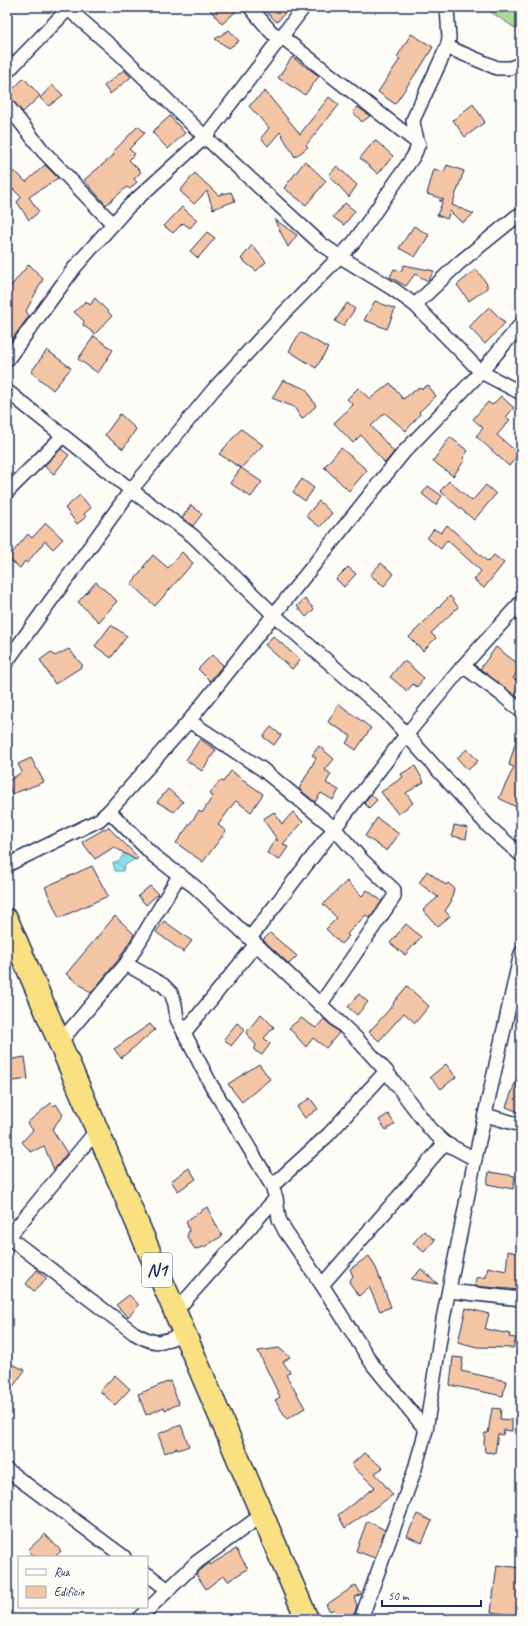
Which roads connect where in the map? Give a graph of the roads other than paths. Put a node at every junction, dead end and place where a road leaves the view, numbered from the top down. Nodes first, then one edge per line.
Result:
1 (250, 7) edge
2 (304, 7) edge
3 (447, 7) edge
4 (68, 8) edge
5 (282, 37) junction
6 (448, 48) junction
7 (521, 64) edge
8 (7, 72) edge
9 (7, 105) edge
10 (205, 137) junction
11 (419, 144) junction
12 (521, 215) edge
13 (113, 224) junction
14 (339, 256) junction
15 (415, 305) junction
16 (521, 324) edge
17 (7, 360) edge
18 (481, 372) junction
19 (7, 391) edge
20 (521, 393) edge
21 (63, 436) junction
22 (131, 490) junction
23 (7, 492) edge
24 (521, 602) edge
25 (273, 614) junction
26 (7, 661) edge
27 (463, 666) junction
28 (521, 712) edge
29 (189, 721) junction
30 (407, 734) junction
31 (109, 811) junction
32 (334, 828) junction
33 (521, 855) edge
34 (7, 865) edge
35 (180, 874) junction
36 (7, 920) edge
37 (253, 941) junction
38 (521, 953) edge
39 (126, 964) junction
40 (320, 1005) junction
41 (184, 1033) junction
42 (60, 1042) junction
43 (386, 1071) junction
44 (485, 1115) junction
45 (521, 1125) edge
46 (97, 1130) junction
47 (445, 1143) junction
48 (475, 1159) junction
49 (274, 1192) junction
50 (7, 1238) edge
51 (322, 1285) junction
52 (449, 1291) junction
53 (521, 1299) edge
54 (175, 1312) junction
55 (184, 1334) junction
56 (426, 1430) junction
57 (7, 1470) edge
58 (262, 1515) junction
59 (123, 1556) edge
60 (148, 1575) edge
61 (167, 1589) junction
62 (138, 1619) edge
63 (307, 1619) edge
64 (361, 1619) edge

1 - 5 street
2 - 5 street
3 - 6 street
4 - 8 street
4 - 10 street
5 - 10 street
5 - 11 street
6 - 7 street
6 - 11 street
9 - 13 street
10 - 13 street
10 - 14 street
11 - 14 street
12 - 15 street
13 - 17 street
14 - 15 street
14 - 22 street
15 - 18 street
16 - 18 street
18 - 20 street
18 - 25 street
19 - 21 street
21 - 22 street
21 - 23 street
22 - 25 street
22 - 26 street
24 - 27 street
25 - 29 street
25 - 30 street
27 - 28 street
27 - 30 street
29 - 31 street
29 - 32 street
30 - 32 street
30 - 33 street
31 - 34 street
31 - 35 street
32 - 37 street
32 - 40 street
35 - 37 street
35 - 39 street
36 - 42 highway, N1
37 - 40 street
37 - 41 street
38 - 44 street
39 - 41 street
39 - 42 street
40 - 43 street
41 - 49 street
42 - 46 highway, N1
43 - 47 street
43 - 49 street
44 - 45 street
44 - 48 street
46 - 50 street
46 - 54 highway, N1
47 - 48 street
47 - 51 street
48 - 52 street
49 - 51 street
49 - 54 street
50 - 55 street
51 - 56 street
52 - 53 street
52 - 56 street
54 - 55 highway, N1
55 - 58 highway, N1
56 - 64 street
57 - 59 street
58 - 61 street
58 - 63 highway, N1
60 - 61 street
61 - 62 street

